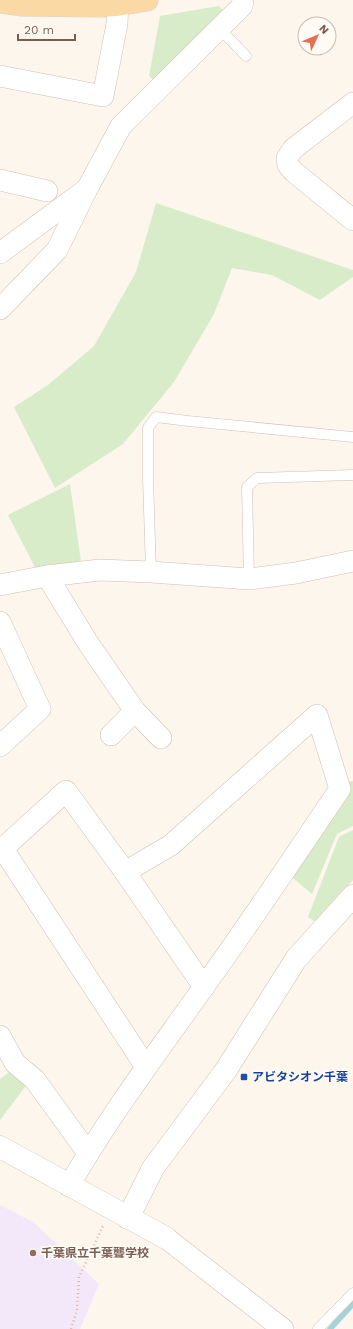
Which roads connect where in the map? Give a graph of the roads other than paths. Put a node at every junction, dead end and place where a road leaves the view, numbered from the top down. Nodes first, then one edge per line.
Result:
1 (147, 0) edge
2 (243, 0) edge
3 (0, 2) edge
4 (22, 3) edge
5 (108, 3) edge
6 (219, 28) junction
7 (246, 56) dead end
8 (0, 76) edge
9 (353, 103) edge
10 (0, 180) edge
11 (87, 189) junction
12 (47, 191) dead end
13 (353, 220) edge
14 (0, 253) edge
15 (0, 309) edge
16 (353, 437) edge
17 (353, 475) edge
18 (353, 561) edge
19 (151, 572) junction
20 (47, 576) junction
21 (249, 579) junction
22 (2, 582) edge
23 (2, 632) edge
24 (135, 711) junction
25 (111, 735) dead end
26 (161, 738) dead end
27 (0, 746) edge
28 (1, 850) edge
29 (125, 872) junction
30 (353, 896) edge
31 (204, 987) junction
32 (0, 1036) edge
33 (146, 1067) junction
34 (0, 1147) edge
35 (88, 1153) junction
36 (69, 1186) junction
37 (120, 1213) junction
38 (166, 1238) joint
39 (353, 1293) edge
40 (283, 1329) edge
41 (318, 1329) edge

1 - 5 main road
2 - 6 street
3 - 4 main road
4 - 5 main road
5 - 8 street
6 - 7 lane
6 - 11 street
9 - 13 street
10 - 12 street
11 - 14 street
11 - 15 street
16 - 19 lane
17 - 21 lane
18 - 21 street
19 - 20 street
19 - 21 street
20 - 22 street
20 - 24 street
23 - 27 street
24 - 25 street
24 - 26 street
28 - 29 street
28 - 33 street
29 - 31 street
29 - 31 street
30 - 37 street
31 - 33 street
32 - 35 street
33 - 35 street
34 - 36 street
35 - 36 street
36 - 37 street
37 - 38 street
38 - 40 street
39 - 41 lane

